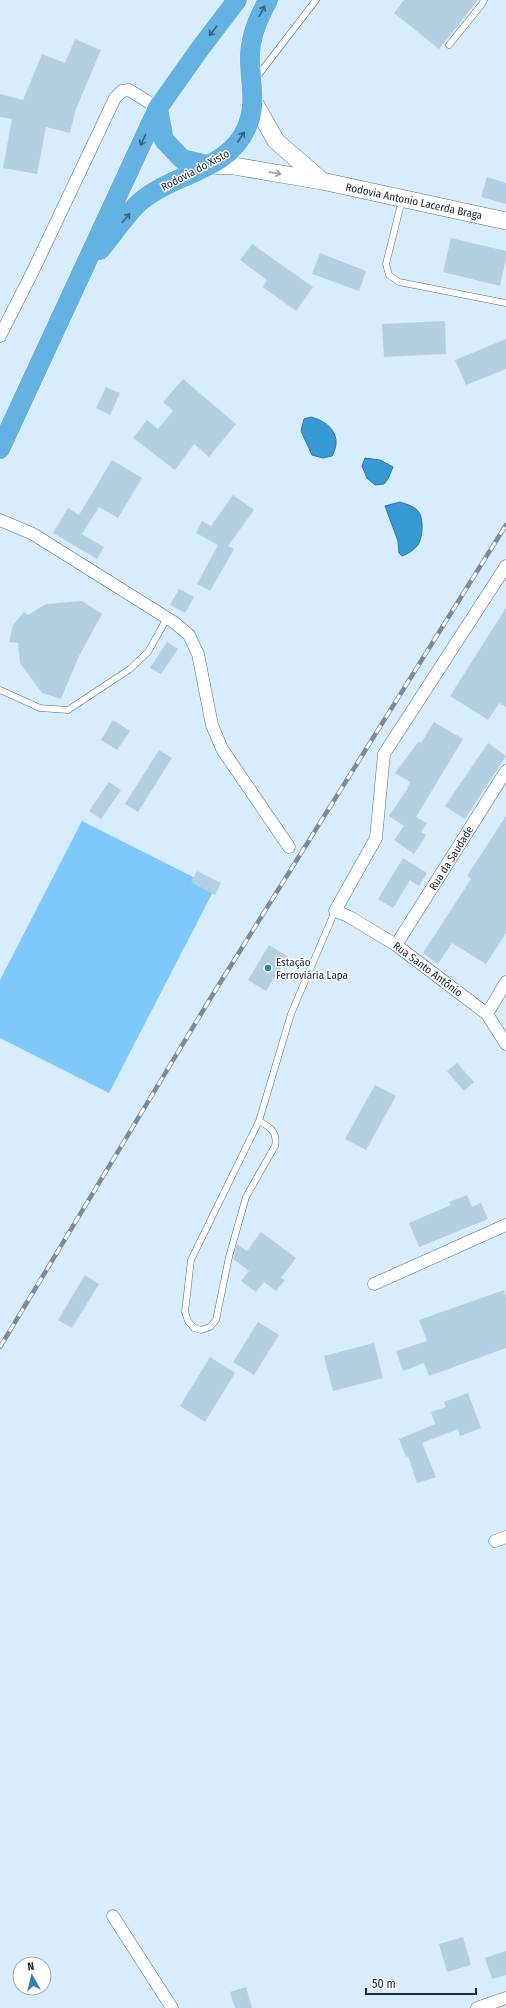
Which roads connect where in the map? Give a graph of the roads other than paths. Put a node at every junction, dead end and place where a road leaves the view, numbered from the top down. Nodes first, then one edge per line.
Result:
1 (237, 0) edge
2 (268, 0) edge
3 (316, 0) edge
4 (484, 0) edge
5 (449, 45) dead end
6 (252, 82) junction
7 (254, 102) junction
8 (158, 108) junction
9 (208, 165) junction
10 (322, 181) junction
11 (403, 199) junction
12 (506, 221) edge
13 (84, 270) junction
14 (506, 303) edge
15 (0, 336) edge
16 (0, 449) edge
17 (0, 520) edge
18 (506, 566) edge
19 (167, 618) junction
20 (0, 690) edge
21 (506, 771) edge
22 (289, 847) dead end
23 (335, 911) junction
24 (396, 945) junction
25 (506, 982) edge
26 (487, 1014) junction
27 (506, 1044) edge
28 (259, 1121) junction
29 (506, 1225) edge
30 (374, 1284) dead end
31 (113, 1916) dead end
32 (506, 1998) edge
33 (172, 2008) edge
34 (477, 2008) edge

1 -> 8 highway, Rodovia do Xisto
6 -> 2 highway, Rodovia do Xisto
3 - 6 lane
4 - 5 lane
6 - 7 highway, Rodovia do Xisto
9 -> 7 highway, Rodovia do Xisto
7 - 10 main road, Rodovia Antonio Lacerda Braga
8 - 9 highway
8 -> 13 highway, Rodovia do Xisto
8 - 15 street
9 -> 10 main road, Rodovia Antonio Lacerda Braga
13 -> 9 highway, Rodovia do Xisto
10 - 11 main road, Rodovia Antonio Lacerda Braga
11 - 12 main road, Rodovia Antonio Lacerda Braga
11 - 14 lane
13 - 16 highway, Rodovia do Xisto
17 - 19 street
18 - 23 street
19 - 20 lane
19 - 22 street
21 - 24 street, Rua da Saudade
23 - 24 street, Rua Santo Antônio
23 - 28 lane
24 - 26 street, Rua Santo Antônio
25 - 26 street
26 - 27 street, Rua Santo Antônio
28 - 28 lane
29 - 30 street
31 - 33 street
32 - 34 street

